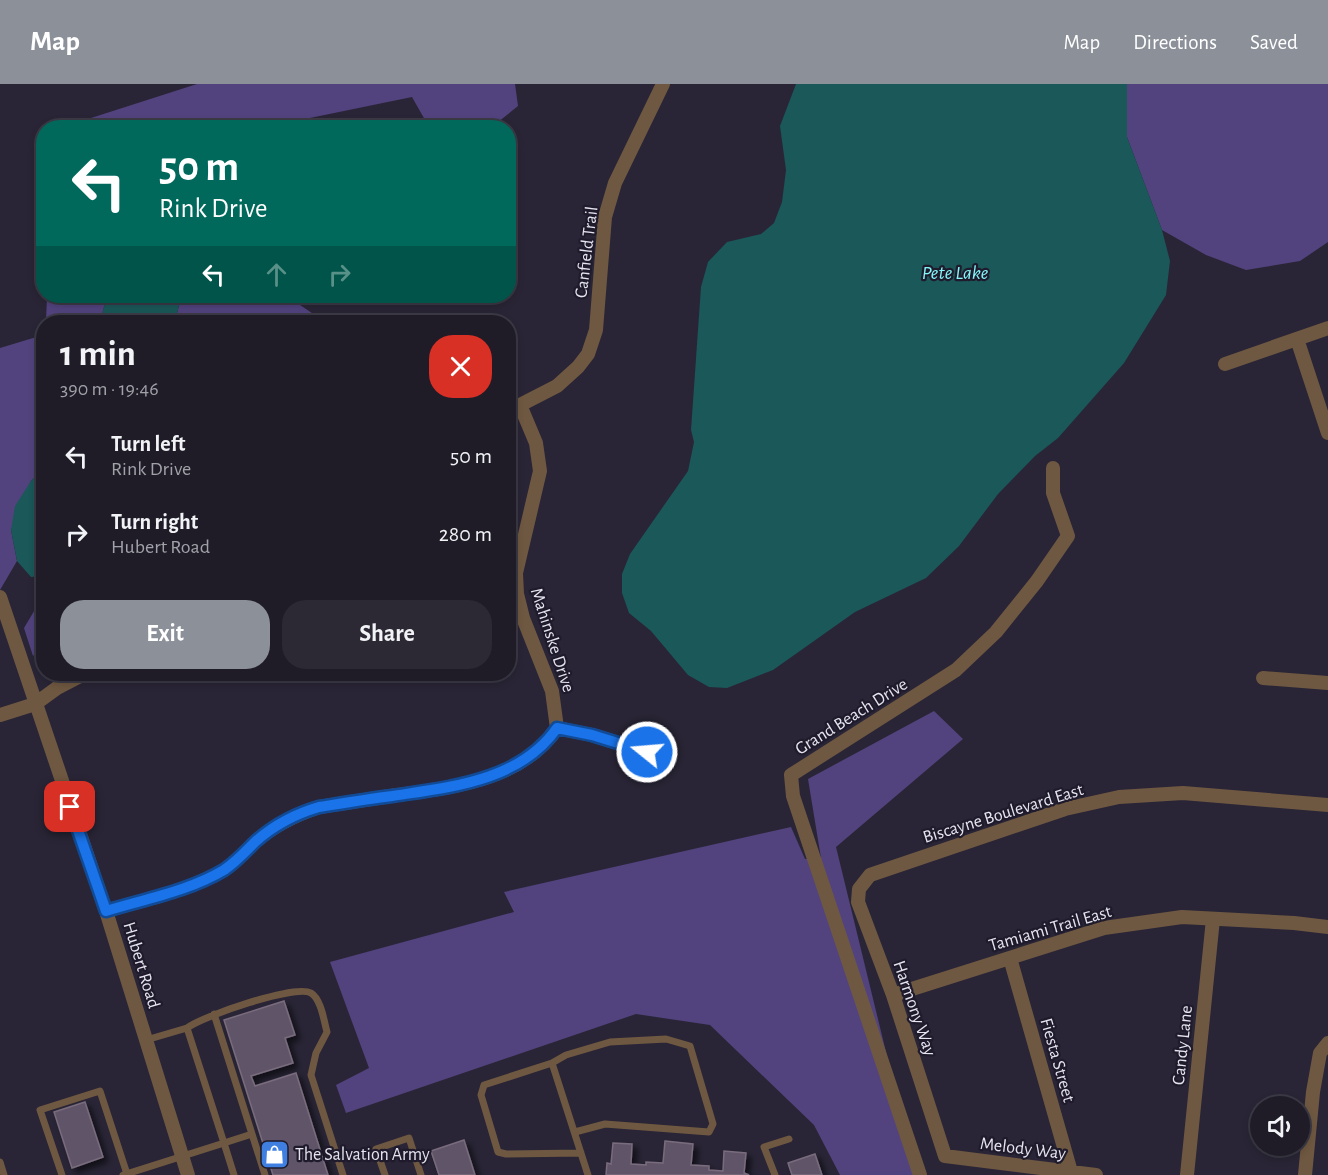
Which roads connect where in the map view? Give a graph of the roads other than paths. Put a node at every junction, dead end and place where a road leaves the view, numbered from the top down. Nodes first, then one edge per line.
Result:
1 (663, 84) edge
2 (1328, 328) edge
3 (1297, 339) junction
4 (1225, 364) dead end
5 (516, 406) edge
6 (516, 410) edge
7 (1328, 434) edge
8 (1053, 468) dead end
9 (516, 573) edge
10 (516, 573) edge
11 (0, 597) edge
12 (1263, 678) dead end
13 (70, 681) edge
14 (1328, 683) edge
15 (35, 704) junction
16 (0, 716) edge
17 (557, 728) junction
18 (647, 752) dead end
19 (1328, 806) edge
20 (870, 875) joint
21 (106, 911) junction
22 (1212, 919) junction
23 (1328, 927) edge
24 (1010, 958) junction
25 (893, 995) junction
26 (214, 1014) junction
27 (187, 1028) junction
28 (146, 1040) junction
29 (1328, 1043) edge
30 (552, 1063) junction
31 (575, 1132) junction
32 (252, 1134) junction
33 (789, 1139) dead end
34 (224, 1143) junction
35 (581, 1153) junction
36 (945, 1156) joint
37 (182, 1157) junction
38 (0, 1162) edge
39 (1071, 1172) junction
40 (125, 1174) edge
41 (4, 1175) edge
42 (62, 1175) edge
43 (188, 1175) edge
44 (234, 1175) edge
45 (265, 1175) edge
46 (343, 1175) edge
47 (385, 1175) edge
48 (421, 1175) edge
49 (588, 1175) edge
50 (775, 1175) edge
51 (920, 1175) edge
52 (1096, 1175) edge
53 (1187, 1175) edge
54 (1305, 1175) edge

1 - 5 street, Canfield Trail
2 - 3 street
3 - 4 street
3 - 7 street
6 - 9 street, Mahinske Drive
8 - 51 street, Grand Beach Drive
10 - 17 street, Mahinske Drive
11 - 15 street, Hubert Road
12 - 14 street
13 - 15 street
15 - 16 street
15 - 21 street, Hubert Road
17 - 18 street
17 - 21 street
19 - 20 street, Biscayne Boulevard East
20 - 25 street, Harmony Way
21 - 28 street, Hubert Road
22 - 23 street, Tamiami Trail East
22 - 24 street, Tamiami Trail East
22 - 53 street, Candy Lane
24 - 25 street, Tamiami Trail East
24 - 39 street, Fiesta Street
25 - 36 street, Harmony Way
26 - 27 lane
26 - 32 lane
26 - 46 lane
27 - 28 lane
27 - 34 lane
28 - 37 street, Hubert Road
29 - 54 street
30 - 31 lane
30 - 31 lane
30 - 35 lane
31 - 35 lane
32 - 34 lane
32 - 45 lane
33 - 50 lane
34 - 37 lane
34 - 44 lane
35 - 49 lane
36 - 39 street, Melody Way
37 - 40 lane
37 - 43 street, Hubert Road
38 - 41 lane
39 - 52 street, Melody Way
40 - 42 lane
47 - 48 lane

